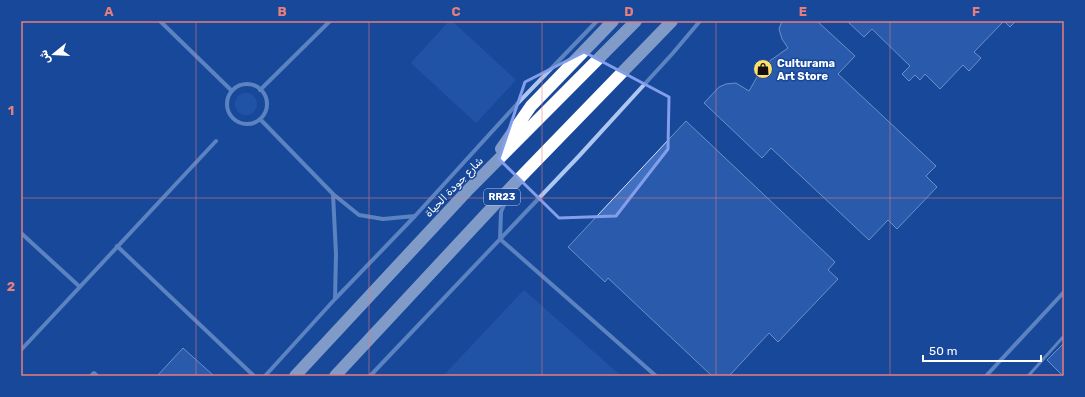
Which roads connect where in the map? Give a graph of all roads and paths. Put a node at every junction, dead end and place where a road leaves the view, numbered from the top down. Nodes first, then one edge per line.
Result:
1 (160, 21) edge
2 (330, 21) edge
3 (597, 21) edge
4 (613, 21) edge
5 (636, 21) edge
6 (672, 21) edge
7 (700, 21) edge
8 (260, 90) junction
9 (232, 91) junction
10 (260, 119) junction
11 (216, 141) dead end
12 (486, 172) junction
13 (512, 186) junction
14 (333, 194) junction
15 (416, 216) junction
16 (21, 233) edge
17 (500, 240) junction
18 (117, 246) junction
19 (80, 287) junction
20 (1064, 292) edge
21 (335, 300) junction
22 (1064, 336) edge
23 (21, 350) edge
24 (1029, 375) dead end
25 (91, 376) edge
26 (97, 376) edge
27 (254, 376) edge
28 (265, 376) edge
29 (295, 376) edge
30 (335, 376) edge
31 (370, 376) edge
32 (656, 376) edge
33 (986, 376) edge

1 - 9 street
2 - 8 street
3 - 15 street
4 - 12 highway
5 - 12 highway, شارع جودة الحياة / RR23
6 - 13 highway, RR23
7 - 17 street
8 - 9 street
8 - 10 street
9 - 10 street
10 - 14 street
11 - 18 street
12 - 29 highway, شارع جودة الحياة / RR23
13 - 17 street
13 - 30 highway, RR23
14 - 15 street
14 - 21 street
15 - 21 street
16 - 19 street
17 - 31 street
17 - 32 street
18 - 19 street
18 - 27 street
19 - 23 street
20 - 33 street
21 - 28 street
22 - 24 lane
25 - 26 street

